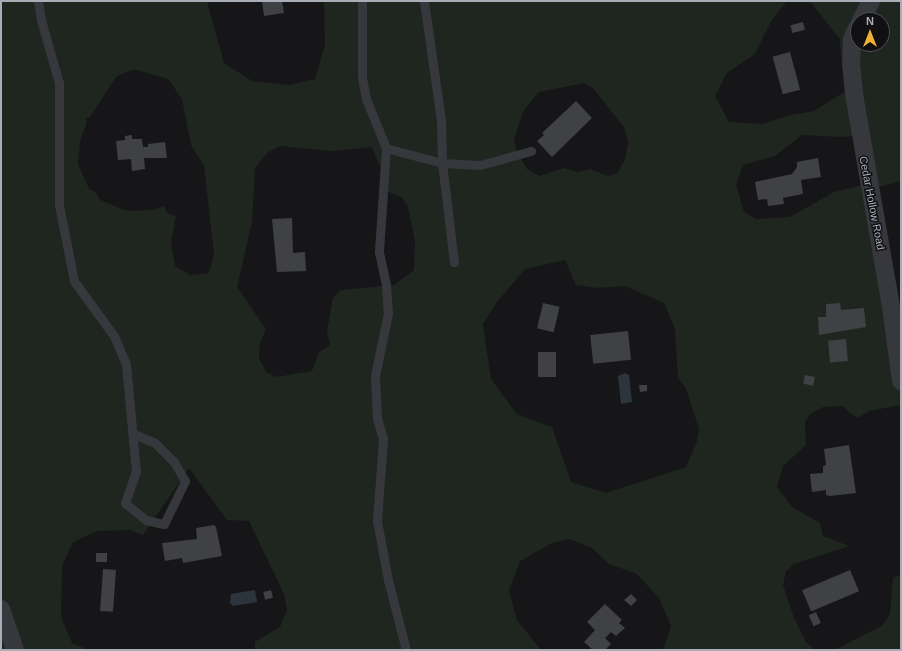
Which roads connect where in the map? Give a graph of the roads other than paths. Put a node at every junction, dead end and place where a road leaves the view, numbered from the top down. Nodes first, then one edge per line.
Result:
1 (38, 1) edge
2 (362, 1) edge
3 (424, 1) edge
4 (871, 1) edge
5 (865, 12) edge
6 (851, 52) edge
7 (386, 148) junction
8 (531, 151) dead end
9 (442, 164) junction
10 (454, 262) dead end
11 (901, 381) edge
12 (134, 434) junction
13 (1, 609) edge
14 (15, 650) edge
15 (406, 650) edge

1 - 12 lane
2 - 7 lane
3 - 9 lane
4 - 5 street
6 - 11 street, Cedar Hollow Road
7 - 9 lane
7 - 15 lane
8 - 9 lane
9 - 10 lane
12 - 12 lane
13 - 14 street

